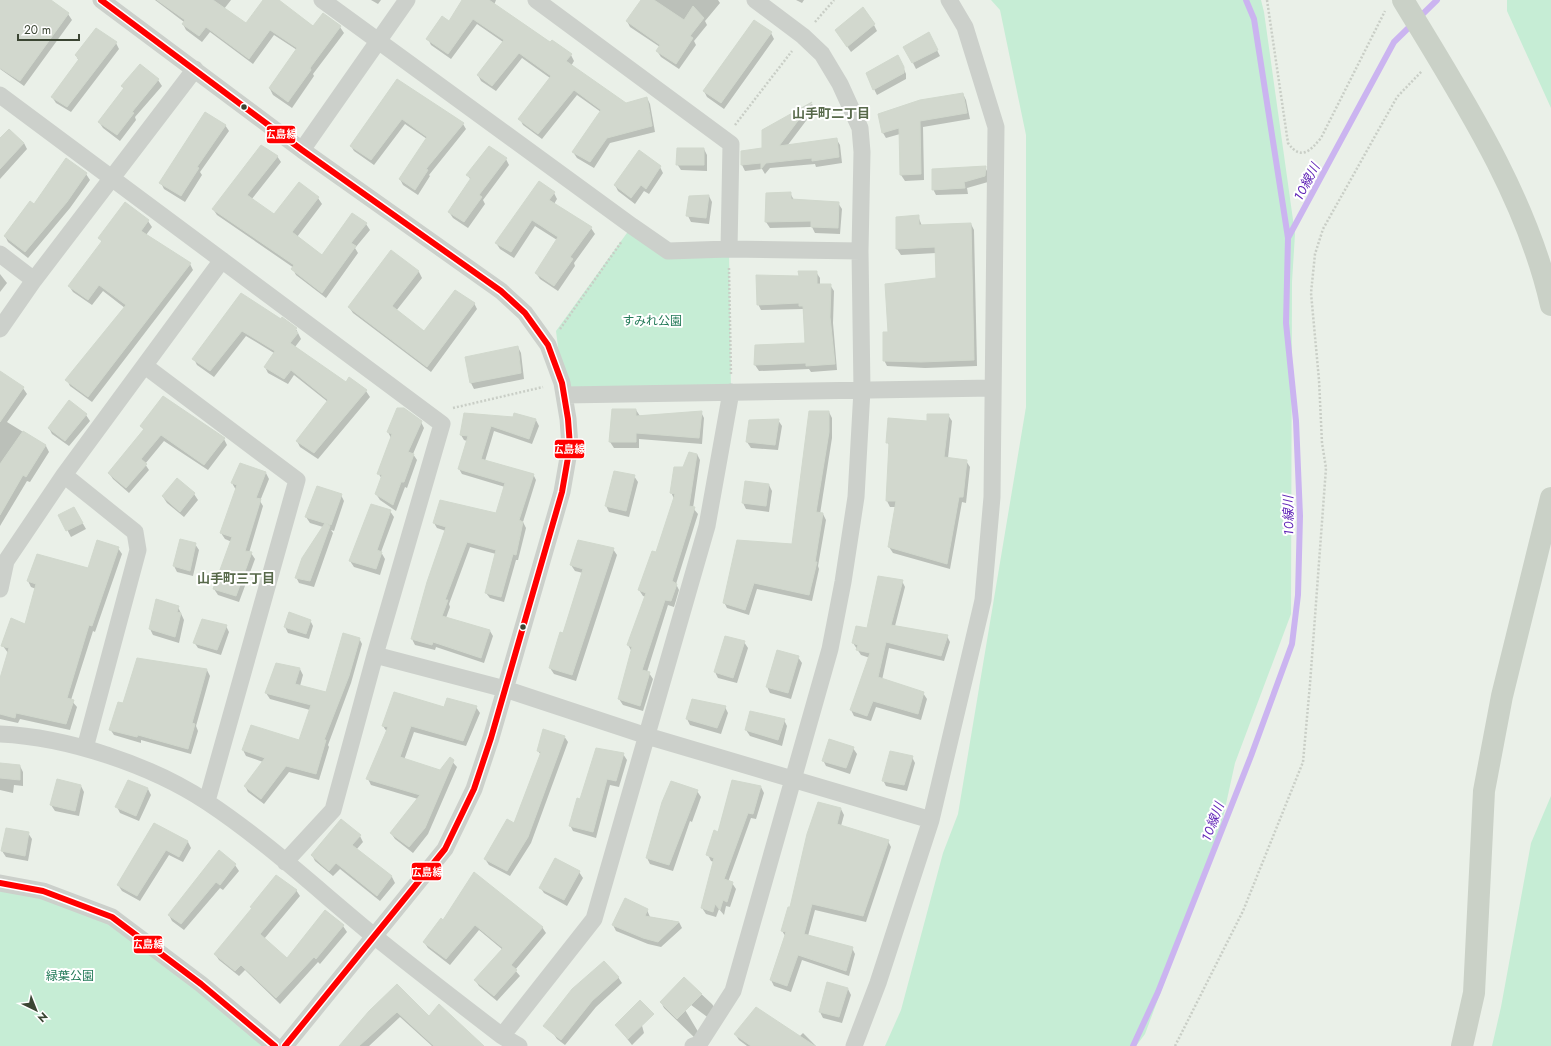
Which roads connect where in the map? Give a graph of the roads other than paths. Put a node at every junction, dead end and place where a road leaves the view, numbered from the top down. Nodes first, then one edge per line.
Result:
1 (101, 0) edge
2 (322, 0) edge
3 (407, 0) edge
4 (536, 0) edge
5 (755, 0) edge
6 (949, 0) edge
7 (1399, 4) edge
8 (378, 41) junction
9 (195, 69) junction
10 (0, 95) edge
11 (302, 150) junction
12 (112, 178) junction
13 (729, 249) junction
14 (860, 251) junction
15 (0, 254) edge
16 (222, 260) junction
17 (34, 280) junction
18 (1551, 306) edge
19 (0, 329) edge
20 (145, 366) junction
21 (994, 388) junction
22 (563, 389) junction
23 (862, 390) junction
24 (731, 392) junction
25 (64, 475) junction
26 (1551, 498) edge
27 (0, 590) edge
28 (375, 655) junction
29 (505, 689) junction
30 (0, 734) edge
31 (647, 736) junction
32 (85, 748) junction
33 (794, 779) junction
34 (207, 802) junction
35 (931, 820) junction
36 (286, 862) junction
37 (0, 883) edge
38 (374, 936) junction
39 (502, 1036) junction
40 (275, 1046) edge
41 (286, 1046) edge
42 (519, 1046) edge
43 (693, 1046) edge
44 (854, 1046) edge
45 (1462, 1046) edge

1 - 9 street
2 - 8 street
3 - 8 street
4 - 13 street
5 - 14 street
6 - 21 street
7 - 18 street
8 - 11 street
8 - 13 street
9 - 11 street
9 - 12 street
10 - 12 street
11 - 22 street
12 - 16 street
12 - 17 street
13 - 14 street
14 - 23 street
15 - 17 street
16 - 20 street
16 - 28 street
17 - 19 street
20 - 25 street
20 - 34 street
21 - 23 street
21 - 35 street
22 - 24 street
22 - 29 street
23 - 24 street
23 - 33 street
24 - 31 street
25 - 27 street
25 - 32 street
26 - 45 street
28 - 29 street
28 - 36 street
29 - 31 street
29 - 38 street
30 - 32 street
31 - 33 street
31 - 39 street
32 - 34 street
33 - 35 street
33 - 43 street
34 - 36 street
35 - 44 street
36 - 38 street
37 - 40 street
38 - 39 street
38 - 41 street
39 - 42 street

